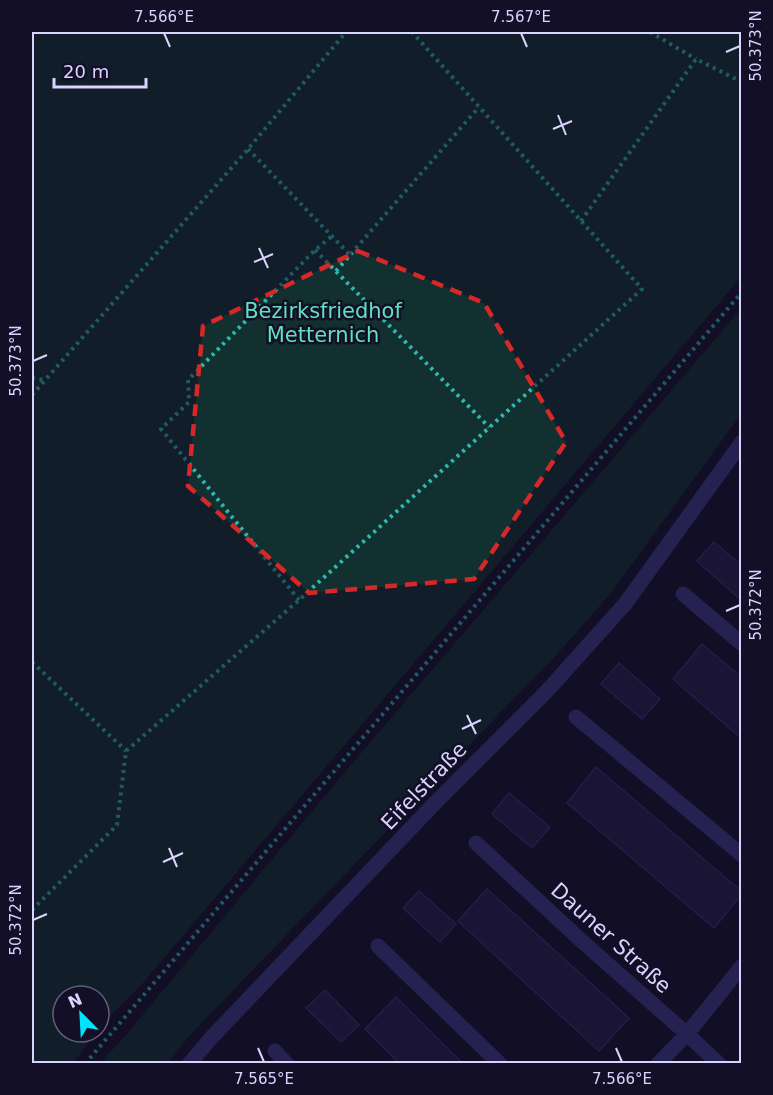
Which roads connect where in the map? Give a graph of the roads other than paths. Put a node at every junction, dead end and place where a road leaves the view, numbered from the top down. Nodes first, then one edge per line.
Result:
1 (741, 442) edge
2 (683, 594) dead end
3 (741, 644) edge
4 (576, 717) dead end
5 (476, 843) dead end
6 (741, 855) edge
7 (378, 946) dead end
8 (741, 966) edge
9 (687, 1034) junction
10 (275, 1051) dead end
11 (189, 1064) edge
12 (287, 1064) edge
13 (500, 1064) edge
14 (658, 1064) edge
15 (719, 1064) edge

1 - 11 street, Eifelstraße
2 - 3 street
4 - 6 street
5 - 9 street, Dauner Straße
7 - 13 street
8 - 9 street
9 - 14 street
9 - 15 street, Dauner Straße
10 - 12 street

